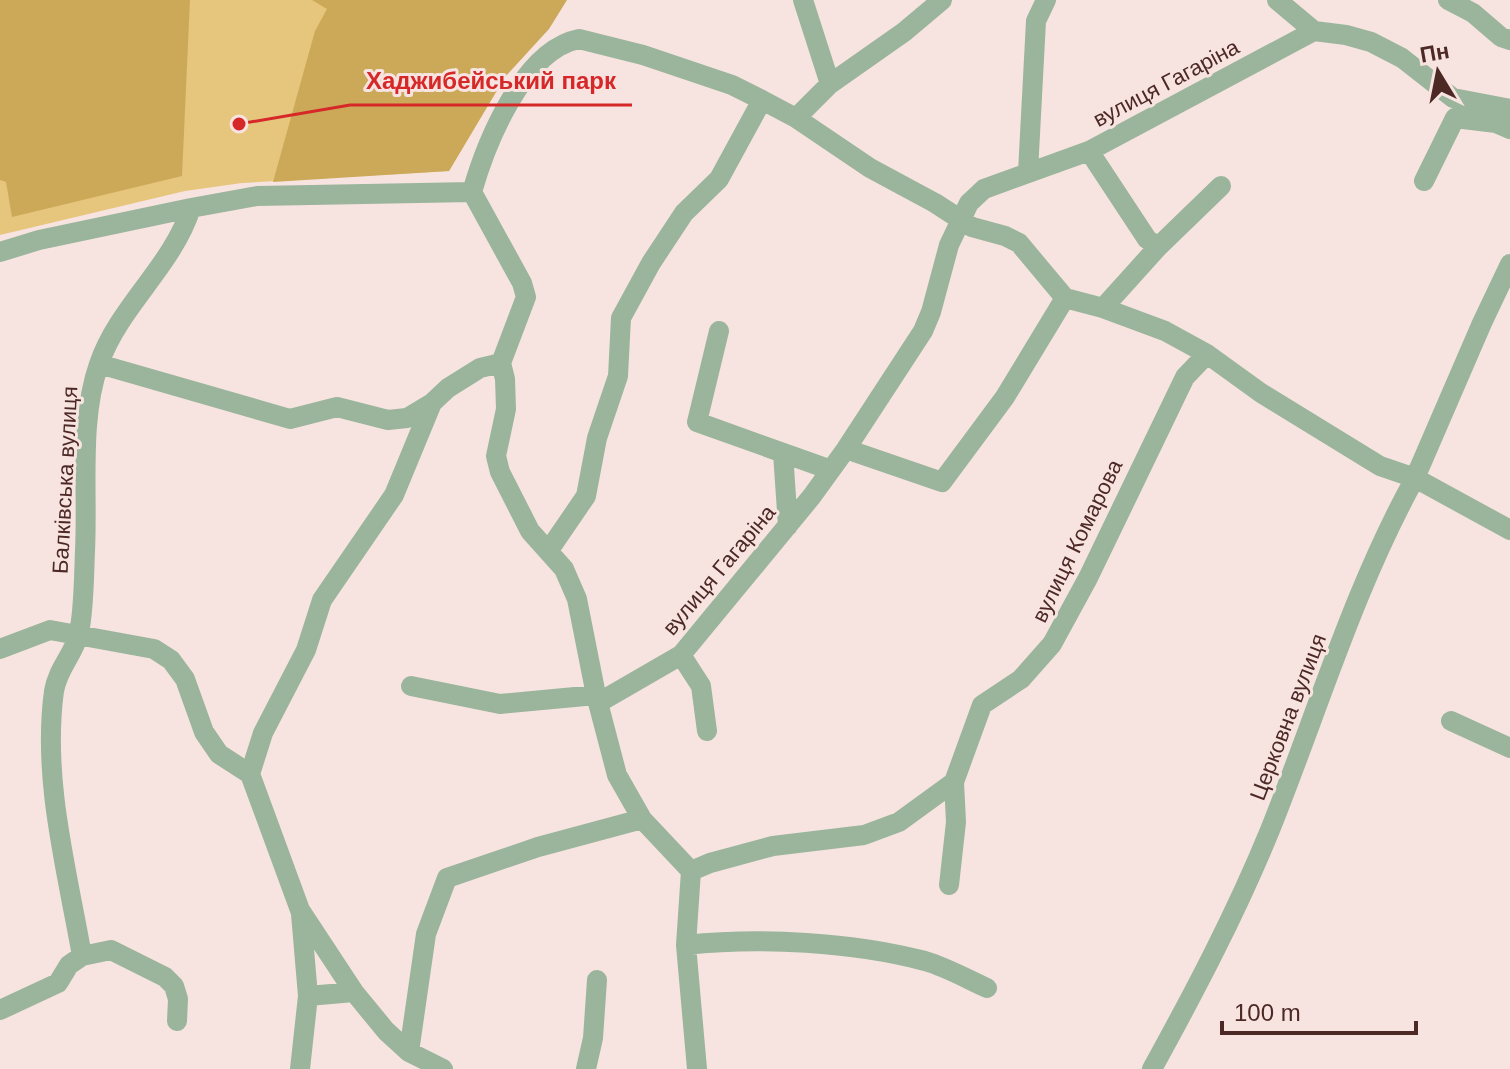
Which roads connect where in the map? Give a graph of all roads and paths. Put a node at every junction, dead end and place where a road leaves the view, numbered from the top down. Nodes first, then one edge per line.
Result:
1 (803, 0) edge
2 (942, 0) edge
3 (1046, 0) edge
4 (1277, 0) edge
5 (1448, 0) edge
6 (1314, 31) junction
7 (1510, 40) edge
8 (830, 84) junction
9 (762, 100) junction
10 (1459, 109) junction
11 (1510, 109) edge
12 (796, 118) junction
13 (1510, 129) edge
14 (1089, 151) junction
15 (1028, 172) junction
16 (1424, 181) dead end
17 (1221, 186) dead end
18 (472, 192) junction
19 (191, 208) junction
20 (960, 220) junction
21 (1158, 247) junction
22 (0, 252) edge
23 (1510, 264) edge
24 (1065, 298) junction
25 (1103, 308) junction
26 (719, 331) dead end
27 (1207, 354) junction
28 (501, 363) junction
29 (99, 364) junction
30 (432, 403) junction
31 (846, 449) junction
32 (783, 453) junction
33 (831, 470) junction
34 (1415, 478) junction
35 (788, 526) junction
36 (1510, 530) edge
37 (549, 550) junction
38 (78, 636) junction
39 (0, 649) edge
40 (681, 655) junction
41 (411, 686) dead end
42 (597, 699) junction
43 (1451, 721) dead end
44 (707, 731) dead end
45 (1510, 748) edge
46 (250, 774) junction
47 (954, 782) junction
48 (642, 819) junction
49 (691, 871) junction
50 (949, 885) dead end
51 (300, 910) junction
52 (686, 945) junction
53 (82, 956) junction
54 (597, 980) dead end
55 (987, 988) dead end
56 (354, 992) junction
57 (308, 996) junction
58 (0, 1010) edge
59 (177, 1021) dead end
60 (409, 1052) junction
61 (300, 1069) edge
62 (443, 1069) edge
63 (586, 1069) edge
64 (697, 1069) edge
65 (1152, 1069) edge

1 - 8 street
2 - 8 street
3 - 15 street
4 - 6 street
5 - 7 street
6 - 10 street
6 - 14 street, вулиця Гагаріна
8 - 12 street
9 - 12 street
9 - 18 street
9 - 37 street
10 - 11 street
10 - 13 street
10 - 16 street
12 - 20 street
14 - 15 street, вулиця Гагаріна
14 - 21 street
15 - 20 street, вулиця Гагаріна
17 - 21 street
18 - 19 street
18 - 28 street
19 - 22 street
19 - 29 street, Балківська вулиця
20 - 24 street
20 - 31 street, вулиця Гагаріна
21 - 25 street
23 - 34 street
24 - 25 street
24 - 31 street
25 - 27 street
26 - 32 street
27 - 34 street
27 - 47 street, вулиця Комарова
28 - 30 street
28 - 37 street
29 - 30 street
29 - 38 street, Балківська вулиця
30 - 46 street
31 - 33 street, вулиця Гагаріна
32 - 33 street
32 - 35 street
33 - 35 street, вулиця Гагаріна
34 - 36 street
34 - 65 street, Церковна вулиця
35 - 40 street, вулиця Гагаріна
37 - 42 street
38 - 39 street
38 - 46 street
38 - 53 street, Балківська вулиця
40 - 42 street, вулиця Гагаріна
40 - 44 street
41 - 42 street
42 - 48 street
43 - 45 street
46 - 51 street
47 - 49 street
47 - 50 street
48 - 49 street
48 - 60 street
49 - 52 street
51 - 56 street
51 - 57 street
52 - 55 street
52 - 64 street
53 - 58 street
53 - 59 street
54 - 63 street
56 - 57 street
56 - 60 street
57 - 61 street
60 - 62 street

